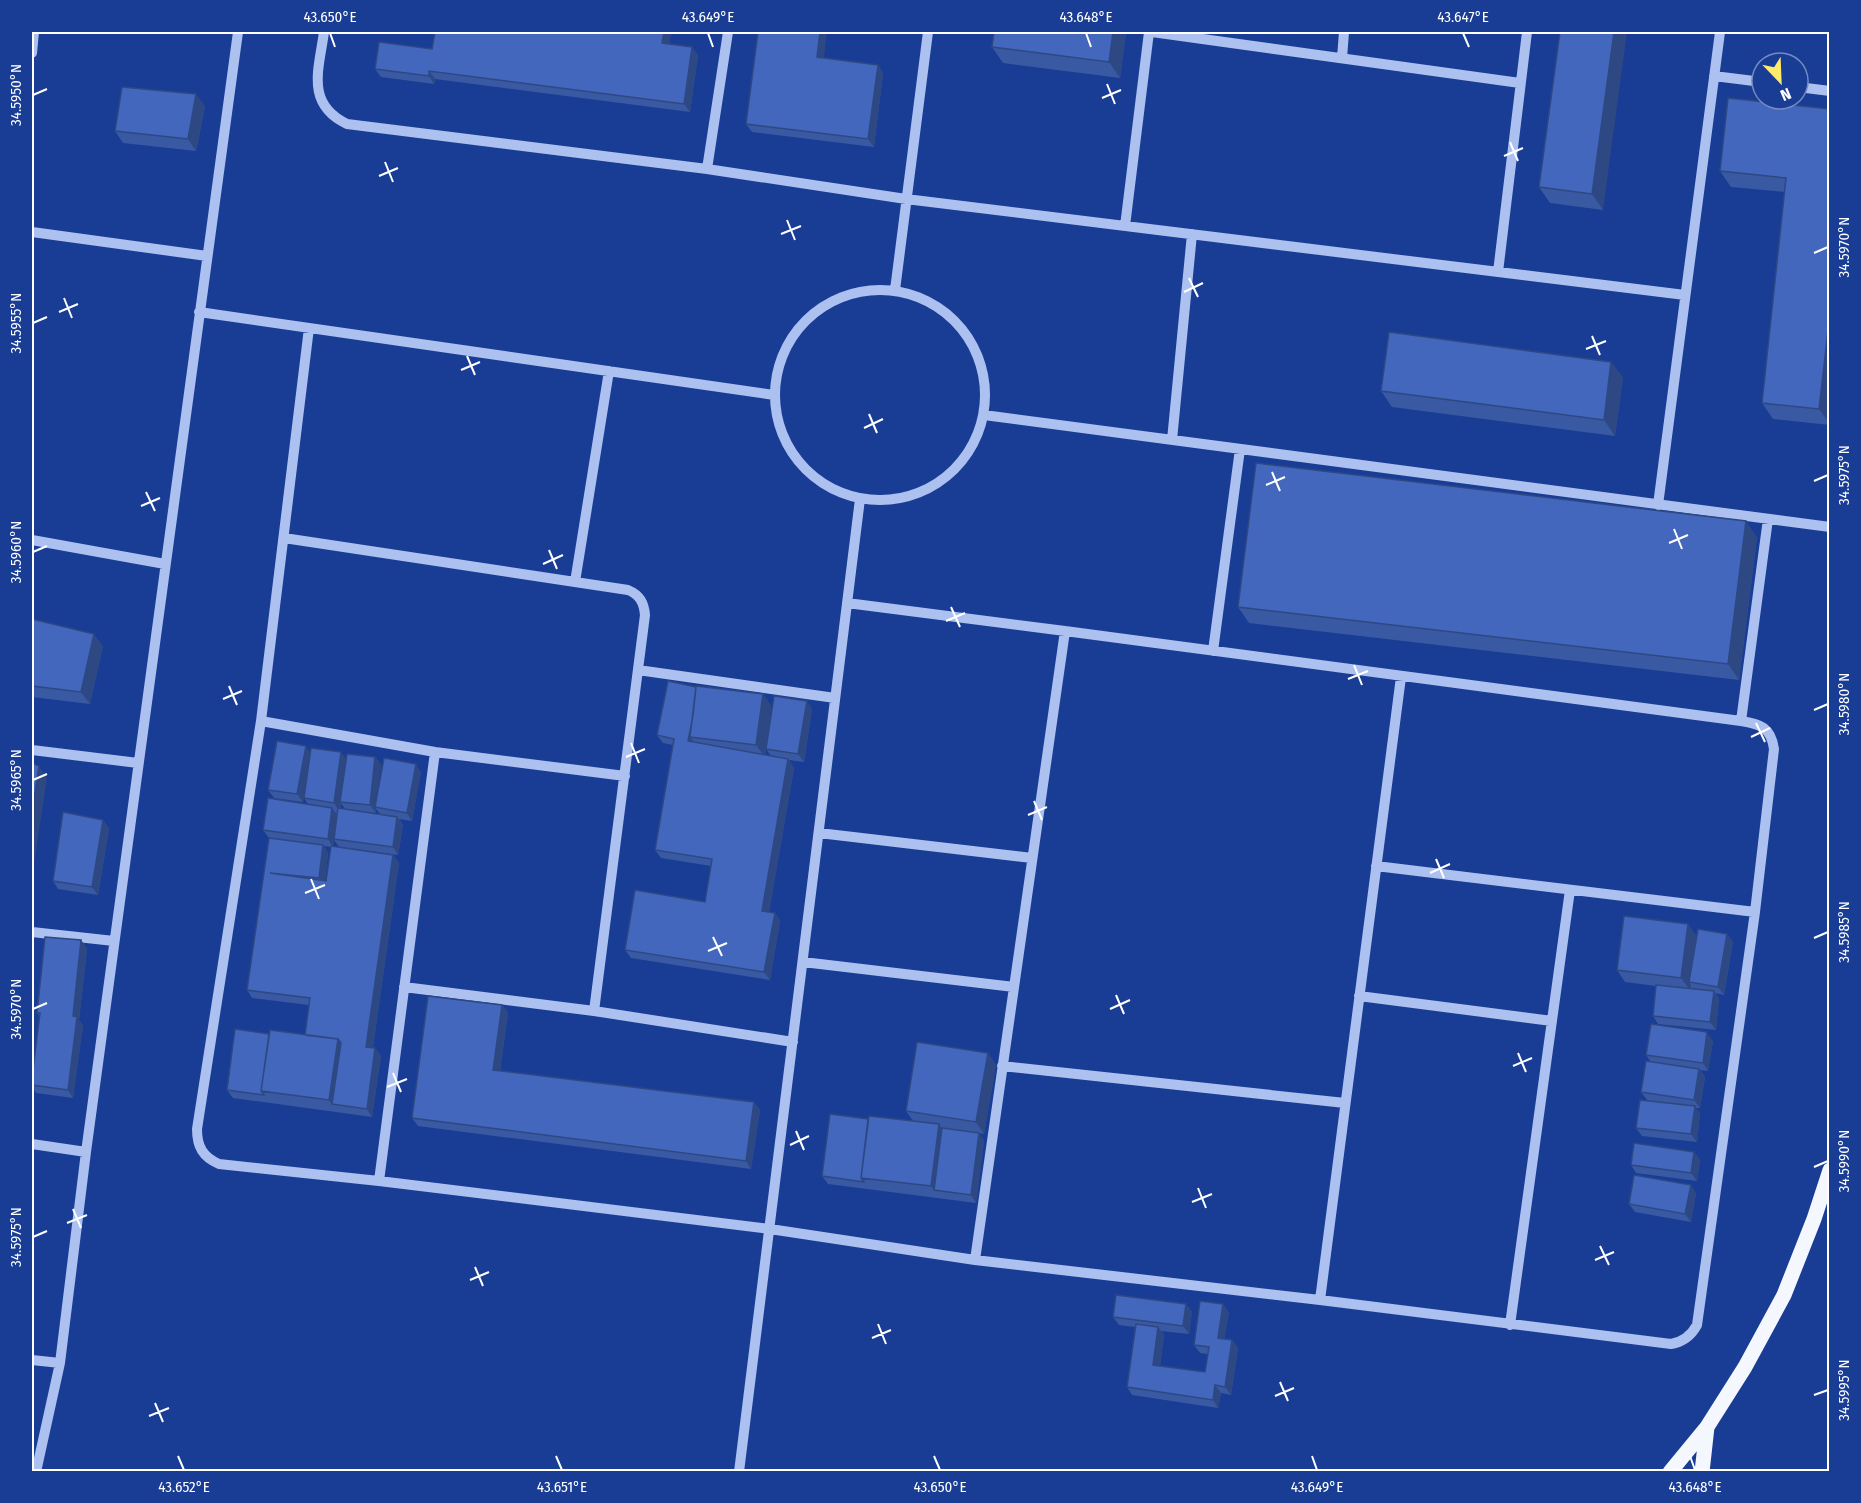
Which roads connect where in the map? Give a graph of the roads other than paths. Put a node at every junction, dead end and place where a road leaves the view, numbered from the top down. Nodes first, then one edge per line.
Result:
1 (34, 32) edge
2 (238, 32) edge
3 (324, 32) edge
4 (728, 32) edge
5 (928, 32) edge
6 (1151, 32) edge
7 (1344, 32) edge
8 (1527, 32) edge
9 (1720, 32) edge
10 (32, 53) edge
11 (1342, 58) junction
12 (1714, 76) junction
13 (1750, 80) edge
14 (1520, 83) junction
15 (1810, 88) edge
16 (1830, 91) edge
17 (707, 170) junction
18 (906, 199) junction
19 (1125, 226) junction
20 (32, 232) edge
21 (1192, 234) junction
22 (207, 256) junction
23 (1498, 272) junction
24 (895, 290) junction
25 (1685, 295) junction
26 (199, 312) junction
27 (309, 328) junction
28 (609, 371) junction
29 (774, 395) junction
30 (984, 415) junction
31 (1172, 440) junction
32 (1240, 449) junction
33 (860, 499) junction
34 (1658, 506) junction
35 (1768, 519) junction
36 (1830, 527) edge
37 (284, 538) junction
38 (32, 540) edge
39 (165, 564) junction
40 (575, 582) junction
41 (847, 603) junction
42 (1065, 631) junction
43 (1213, 651) junction
44 (638, 670) junction
45 (1401, 677) junction
46 (835, 698) junction
47 (261, 721) junction
48 (1741, 721) junction
49 (32, 750) edge
50 (435, 752) junction
51 (138, 763) junction
52 (625, 776) junction
53 (819, 833) junction
54 (1032, 858) junction
55 (1376, 866) junction
56 (1570, 890) junction
57 (1755, 912) junction
58 (32, 932) edge
59 (114, 941) junction
60 (803, 962) junction
61 (404, 987) junction
62 (1014, 987) junction
63 (1359, 996) junction
64 (594, 1011) junction
65 (1552, 1021) junction
66 (793, 1042) junction
67 (1002, 1066) junction
68 (1345, 1103) junction
69 (32, 1144) edge
70 (86, 1152) junction
71 (1830, 1170) edge
72 (379, 1181) junction
73 (770, 1229) junction
74 (975, 1260) junction
75 (1320, 1300) junction
76 (1510, 1325) junction
77 (32, 1360) edge
78 (60, 1363) junction
79 (1707, 1427) junction
80 (36, 1472) edge
81 (740, 1472) edge
82 (1670, 1472) edge
83 (1702, 1472) edge

1 - 10 street
2 - 22 street
3 - 17 street
4 - 17 street
5 - 18 street
6 - 11 street
6 - 19 street
7 - 11 street
8 - 14 street
9 - 12 street
11 - 14 street
12 - 13 street
12 - 25 street
14 - 23 street
15 - 16 street
17 - 18 street
18 - 19 street
18 - 24 street
19 - 21 street
20 - 22 street
21 - 23 street
21 - 31 street
22 - 26 street
23 - 25 street
24 - 29 street
24 - 30 street
25 - 34 street
26 - 27 street
26 - 39 street
27 - 28 street
27 - 37 street
28 - 29 street
28 - 40 street
29 - 33 street
30 - 31 street
30 - 33 street
31 - 32 street
32 - 34 street
32 - 43 street
33 - 41 street
34 - 35 street
35 - 36 street
35 - 48 street
37 - 40 street
37 - 47 street
38 - 39 street
39 - 51 street
40 - 44 street
41 - 42 street
41 - 46 street
42 - 43 street
42 - 54 street
43 - 45 street
44 - 46 street
44 - 52 street
45 - 48 street
45 - 55 street
46 - 53 street
47 - 50 street
47 - 72 street
48 - 57 street
49 - 51 street
50 - 52 street
50 - 61 street
51 - 59 street
52 - 64 street
53 - 54 street
53 - 60 street
54 - 62 street
55 - 56 street
55 - 63 street
56 - 57 street
56 - 65 street
57 - 76 street
58 - 59 street
59 - 70 street
60 - 62 street
60 - 66 street
61 - 64 street
61 - 72 street
62 - 67 street
63 - 65 street
63 - 68 street
64 - 66 street
65 - 76 street
66 - 73 street
67 - 68 street
67 - 74 street
68 - 75 street
69 - 70 street
70 - 78 street
71 - 79 main road
72 - 73 street
73 - 74 street
73 - 81 street
74 - 75 street
75 - 76 street
77 - 78 street
78 - 80 street
79 - 82 main road
79 - 83 main road

